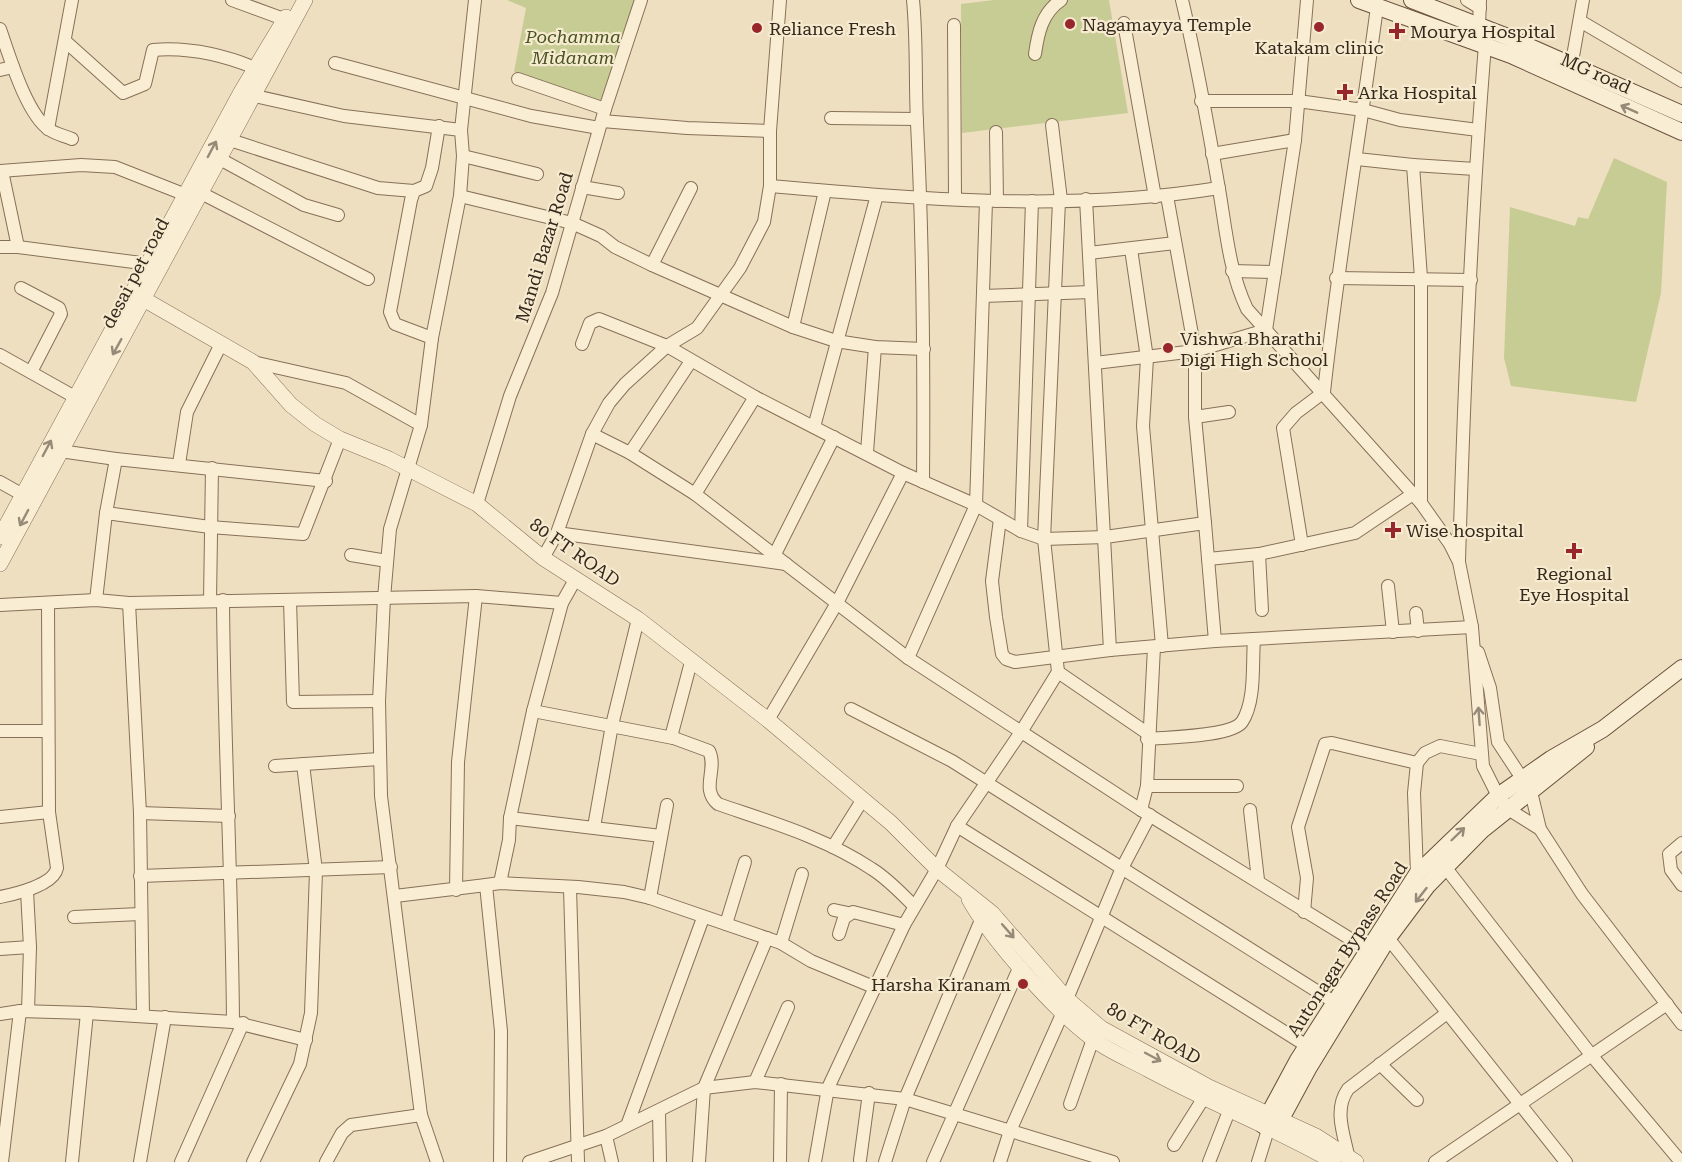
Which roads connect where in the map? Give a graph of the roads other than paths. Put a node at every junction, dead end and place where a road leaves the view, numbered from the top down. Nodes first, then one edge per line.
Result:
1 (72, 0) edge
2 (232, 0) edge
3 (296, 0) edge
4 (305, 0) edge
5 (475, 0) edge
6 (641, 0) edge
7 (780, 0) edge
8 (913, 0) edge
9 (1061, 0) edge
10 (1182, 0) edge
11 (1307, 0) edge
12 (1359, 0) edge
13 (1412, 0) edge
14 (1467, 0) edge
15 (1583, 0) edge
16 (1480, 4) edge
17 (1377, 6) junction
18 (289, 21) junction
19 (1580, 21) junction
20 (1124, 24) dead end
21 (954, 25) dead end
22 (1479, 26) junction
23 (0, 29) edge
24 (65, 41) junction
25 (1485, 45) junction
26 (1035, 54) dead end
27 (334, 63) dead end
28 (1572, 65) junction
29 (13, 67) junction
30 (255, 68) junction
31 (0, 70) edge
32 (518, 79) dead end
33 (1682, 81) edge
34 (1568, 82) junction
35 (248, 94) junction
36 (464, 99) junction
37 (1202, 101) junction
38 (1298, 101) junction
39 (1363, 110) junction
40 (1682, 114) edge
41 (831, 118) dead end
42 (602, 119) junction
43 (917, 119) junction
44 (1052, 125) dead end
45 (440, 126) junction
46 (48, 129) junction
47 (461, 130) junction
48 (1478, 130) junction
49 (770, 131) junction
50 (996, 132) dead end
51 (1682, 132) edge
52 (72, 139) dead end
53 (230, 140) junction
54 (1295, 140) junction
55 (1212, 154) junction
56 (463, 156) junction
57 (220, 159) junction
58 (1357, 159) junction
59 (1413, 165) junction
60 (1475, 169) junction
61 (1, 171) edge
62 (537, 174) dead end
63 (770, 186) junction
64 (582, 187) junction
65 (691, 188) dead end
66 (1219, 188) junction
67 (414, 191) junction
68 (825, 191) junction
69 (618, 193) dead end
70 (194, 194) junction
71 (877, 195) junction
72 (460, 196) junction
73 (922, 197) junction
74 (1161, 197) junction
75 (955, 199) junction
76 (1086, 199) junction
77 (1060, 200) junction
78 (991, 201) junction
79 (1032, 201) junction
80 (338, 215) dead end
81 (572, 223) junction
82 (1175, 243) junction
83 (0, 247) edge
84 (18, 247) junction
85 (1131, 249) junction
86 (1089, 253) junction
87 (149, 264) junction
88 (652, 266) junction
89 (1232, 271) junction
90 (1275, 272) junction
91 (1336, 278) junction
92 (1421, 278) junction
93 (368, 279) dead end
94 (1471, 280) junction
95 (21, 288) dead end
96 (1091, 292) junction
97 (721, 294) junction
98 (139, 295) junction
99 (1030, 295) junction
100 (1055, 295) junction
101 (983, 296) junction
102 (793, 327) junction
103 (1266, 330) junction
104 (432, 338) junction
105 (836, 341) junction
106 (221, 344) junction
107 (582, 344) dead end
108 (667, 346) junction
109 (874, 347) junction
110 (924, 349) junction
111 (1195, 351) junction
112 (0, 355) edge
113 (1146, 358) junction
114 (691, 361) junction
115 (253, 362) junction
116 (1095, 363) junction
117 (31, 372) junction
118 (1324, 392) junction
119 (755, 397) junction
120 (80, 400) junction
121 (1229, 412) dead end
122 (1195, 417) junction
123 (421, 424) junction
124 (814, 427) junction
125 (592, 434) junction
126 (834, 437) junction
127 (340, 439) junction
128 (60, 451) junction
129 (867, 452) junction
130 (630, 453) junction
131 (116, 459) junction
132 (179, 464) junction
133 (212, 468) junction
134 (410, 469) junction
135 (903, 473) junction
136 (326, 481) junction
137 (923, 482) junction
138 (0, 483) edge
139 (694, 494) junction
140 (23, 495) junction
141 (1417, 499) junction
142 (477, 504) junction
143 (976, 505) junction
144 (106, 513) junction
145 (1000, 519) junction
146 (1205, 523) junction
147 (210, 527) junction
148 (1154, 530) junction
149 (1021, 531) junction
150 (557, 533) junction
151 (0, 537) edge
152 (1105, 537) junction
153 (1044, 539) junction
154 (1302, 545) junction
155 (775, 554) junction
156 (1259, 554) junction
157 (351, 555) dead end
158 (543, 558) junction
159 (1208, 559) junction
160 (387, 561) junction
161 (1459, 562) junction
162 (0, 564) edge
163 (786, 564) junction
164 (576, 578) junction
165 (1388, 586) dead end
166 (476, 596) junction
167 (384, 598) junction
168 (96, 600) junction
169 (210, 600) junction
170 (223, 600) junction
171 (290, 600) junction
172 (129, 603) junction
173 (562, 603) junction
174 (837, 603) junction
175 (48, 604) junction
176 (0, 605) edge
177 (1262, 610) dead end
178 (1416, 613) dead end
179 (638, 619) junction
180 (1472, 627) junction
181 (1418, 631) junction
182 (1393, 632) junction
183 (1254, 639) junction
184 (1215, 641) junction
185 (1474, 645) junction
186 (1158, 647) junction
187 (1110, 650) junction
188 (908, 658) junction
189 (1056, 658) junction
190 (691, 662) junction
191 (1682, 668) edge
192 (1058, 672) junction
193 (380, 701) junction
194 (851, 709) dead end
195 (533, 711) junction
196 (768, 720) junction
197 (612, 725) junction
198 (0, 731) edge
199 (47, 731) junction
200 (1021, 732) junction
201 (1147, 736) junction
202 (673, 738) junction
203 (1481, 754) junction
204 (379, 759) junction
205 (1417, 763) junction
206 (303, 764) junction
207 (275, 766) dead end
208 (985, 782) junction
209 (1147, 786) junction
210 (1237, 786) dead end
211 (1526, 786) junction
212 (862, 799) junction
213 (1503, 803) junction
214 (667, 805) dead end
215 (1250, 810) dead end
216 (49, 812) junction
217 (140, 813) junction
218 (1145, 813) junction
219 (229, 816) junction
220 (0, 817) edge
221 (510, 818) junction
222 (957, 826) junction
223 (594, 827) junction
224 (1540, 829) junction
225 (661, 836) junction
226 (1682, 843) edge
227 (833, 847) junction
228 (1440, 861) junction
229 (745, 862) dead end
230 (391, 867) junction
231 (937, 869) junction
232 (1121, 870) junction
233 (316, 871) junction
234 (232, 874) junction
235 (802, 874) dead end
236 (1417, 874) junction
237 (140, 876) junction
238 (1258, 880) junction
239 (500, 883) junction
240 (486, 885) junction
241 (1682, 885) edge
242 (570, 888) junction
243 (456, 890) junction
244 (27, 891) junction
245 (965, 892) junction
246 (395, 896) junction
247 (0, 897) edge
248 (650, 898) junction
249 (914, 906) junction
250 (834, 910) dead end
251 (1304, 912) junction
252 (848, 913) junction
253 (140, 914) junction
254 (74, 917) dead end
255 (703, 918) junction
256 (1102, 919) junction
257 (981, 920) junction
258 (726, 924) junction
259 (904, 925) junction
260 (839, 934) dead end
261 (767, 938) junction
262 (1388, 938) junction
263 (781, 943) junction
264 (30, 947) junction
265 (0, 949) edge
266 (1372, 952) junction
267 (1020, 966) junction
268 (876, 988) junction
269 (1065, 1005) junction
270 (1667, 1005) junction
271 (1339, 1006) junction
272 (788, 1007) dead end
273 (24, 1011) junction
274 (87, 1013) junction
275 (1447, 1013) junction
276 (0, 1014) edge
277 (143, 1015) junction
278 (165, 1017) junction
279 (238, 1023) junction
280 (1682, 1024) edge
281 (1092, 1039) junction
282 (306, 1040) junction
283 (1307, 1046) junction
284 (1592, 1056) junction
285 (1380, 1064) junction
286 (755, 1082) junction
287 (781, 1083) junction
288 (704, 1088) junction
289 (828, 1088) junction
290 (869, 1094) junction
291 (905, 1099) junction
292 (1203, 1099) junction
293 (1417, 1100) dead end
294 (1070, 1104) dead end
295 (1520, 1104) junction
296 (1229, 1111) junction
297 (659, 1112) junction
298 (953, 1112) junction
299 (421, 1115) junction
300 (1272, 1122) junction
301 (628, 1123) junction
302 (1010, 1131) junction
303 (606, 1136) junction
304 (1174, 1145) dead end
305 (576, 1147) junction
306 (860, 1160) dead end
307 (1346, 1160) edge
308 (2, 1162) edge
309 (72, 1162) edge
310 (140, 1162) edge
311 (181, 1162) edge
312 (254, 1162) edge
313 (326, 1162) edge
314 (437, 1162) edge
315 (500, 1162) edge
316 (529, 1162) edge
317 (578, 1162) edge
318 (612, 1162) edge
319 (660, 1162) edge
320 (699, 1162) edge
321 (780, 1162) edge
322 (815, 1162) edge
323 (885, 1162) edge
324 (933, 1162) edge
325 (1000, 1162) edge
326 (1113, 1162) edge
327 (1209, 1162) edge
328 (1258, 1162) edge
329 (1435, 1162) edge
330 (1566, 1162) edge
331 (1681, 1162) edge

1 - 24 street
2 - 18 street
3 - 18 street, desai pet road
4 - 18 street, desai pet road
5 - 36 street
6 - 42 street, Mandi Bazar Road
7 - 49 street
8 - 43 street
9 - 26 street
10 - 37 street
11 - 38 street
12 - 17 main road, MG road
13 - 22 main road, MG road
14 - 16 street
15 - 19 street
16 - 22 street
17 - 25 main road, MG road
17 - 39 street
18 - 30 street, desai pet road
18 - 35 street, desai pet road
19 - 28 street
19 - 33 street
20 - 74 street
21 - 75 street
22 - 25 street
22 - 28 main road, MG road
23 - 29 street
24 - 30 street
24 - 46 street
25 - 34 main road, MG road
25 - 48 street
27 - 36 street
28 - 34 street
28 - 40 main road, MG road
29 - 31 street
29 - 46 street
30 - 35 street, desai pet road
32 - 42 street
51 -> 34 main road, MG road
35 - 45 street
35 - 53 street, desai pet road
70 -> 35 street, desai pet road
36 - 42 street
36 - 47 street
37 - 38 street
37 - 55 street
38 - 39 street
38 - 54 street
39 - 48 street
39 - 58 street
41 - 43 street
42 - 49 street
42 - 64 street, Mandi Bazar Road
43 - 73 street
44 - 77 street
45 - 47 street
45 - 67 street
46 - 52 street
47 - 56 street
48 - 60 street
49 - 63 street
50 - 78 street
53 - 57 street, desai pet road
53 - 67 street
54 - 55 street
54 - 90 street
55 - 66 street
56 - 62 street
56 - 72 street
57 - 70 street, desai pet road
57 - 80 street
58 - 59 street
58 - 91 street
59 - 60 street
59 - 92 street
60 - 94 street
61 - 70 street
61 - 84 street
63 - 68 street
63 - 97 street
64 - 69 street
64 - 81 street, Mandi Bazar Road
65 - 88 street
66 - 74 street
66 - 89 street
67 - 104 street
68 - 71 street
68 - 102 street
70 - 87 street, desai pet road
70 - 93 street
70 - 98 street, desai pet road
71 - 73 street
71 - 105 street
72 - 81 street
72 - 104 street
73 - 75 street
73 - 110 street
74 - 76 street
74 - 82 street
75 - 78 street
76 - 77 street
76 - 86 street
77 - 79 street
77 - 100 street
78 - 79 street
78 - 101 street
79 - 99 street
81 - 88 street
81 - 142 street, Mandi Bazar Road
82 - 85 street
82 - 111 street
83 - 84 street
84 - 87 street
85 - 86 street
85 - 113 street
86 - 96 street
87 - 98 street, desai pet road
88 - 97 street
89 - 90 street
89 - 103 street
90 - 103 street
91 - 92 street
91 - 118 street
92 - 94 street
92 - 141 street
94 - 161 street
95 - 117 street
96 - 100 street
96 - 116 street
97 - 102 street
97 - 108 street
98 - 106 street, 80 FT ROAD
98 - 120 street, desai pet road
99 - 100 street
99 - 101 street
99 - 149 street
100 - 153 street
101 - 143 street
102 - 105 street
103 - 111 street
103 - 118 street
104 - 123 street
105 - 109 street
105 - 124 street
106 - 115 street, 80 FT ROAD
106 - 132 street
107 - 108 street
108 - 114 street
108 - 125 street
109 - 110 street
109 - 129 street
110 - 137 street
111 - 113 street
111 - 122 street
112 - 117 street
113 - 116 street
113 - 148 street
114 - 119 street
114 - 130 street
115 - 123 street
115 - 127 street, 80 FT ROAD
116 - 152 street
117 - 120 street
118 - 141 street
118 - 154 street
119 - 124 street
119 - 139 street
120 - 128 street, desai pet road
140 -> 120 street, desai pet road
121 - 122 street
122 - 146 street
123 - 134 street
124 - 126 street
125 - 130 street
125 - 150 street
126 - 129 street
126 - 155 street
127 - 134 street, 80 FT ROAD
127 - 136 street
128 - 131 street
128 -> 162 street, desai pet road
129 - 135 street
130 - 139 street
131 - 132 street
131 - 144 street
132 - 133 street
133 - 136 street
133 - 147 street
134 - 142 street, 80 FT ROAD
134 - 160 street
135 - 137 street
135 - 174 street
136 - 147 street
137 - 143 street
138 - 140 street
139 - 155 street
140 - 151 street, desai pet road
141 - 154 street
141 - 161 street
142 - 158 street, 80 FT ROAD
143 - 145 street
143 - 188 street
144 - 147 street
144 - 168 street
145 - 149 street
145 - 189 street
146 - 148 street
146 - 159 street
147 - 169 street
148 - 152 street
148 - 186 street
149 - 153 street
150 - 158 street
150 - 163 street
152 - 153 street
152 - 187 street
153 - 189 street
154 - 156 street
155 - 163 street
156 - 159 street
156 - 177 street
157 - 160 street
158 - 164 street, 80 FT ROAD
159 - 184 street
160 - 167 street
161 - 180 street
163 - 174 street
164 - 173 street
164 - 179 street, 80 FT ROAD
165 - 182 street
166 - 167 street
166 - 173 street
166 - 243 street
167 - 171 street
167 - 193 street
168 - 172 street
168 - 175 street
169 - 170 street
169 - 172 street
170 - 171 street
170 - 219 street
171 - 193 street
172 - 217 street
173 - 195 street
174 - 188 street
174 - 196 street
175 - 176 street
175 - 199 street
178 - 181 street
179 - 190 street, 80 FT ROAD
179 - 197 street
180 - 181 street
180 - 185 street
181 - 182 street
182 - 183 street
183 - 184 street
183 - 201 street
184 - 186 street
203 -> 185 street
185 - 211 street
186 - 187 street
186 - 201 street
187 - 189 street
188 - 200 street
189 - 192 street
190 - 196 street, 80 FT ROAD
190 - 202 street
191 - 211 main road, Autonagar Bypass Road
192 - 200 street
192 - 201 street
193 - 204 street
194 - 208 street
195 - 197 street
195 - 221 street
196 - 212 street, 80 FT ROAD
197 - 202 street
197 - 223 street
198 - 199 street
199 - 216 street
200 - 208 street
200 - 218 street
201 - 209 street
202 - 227 street
203 - 205 street
203 - 213 street
204 - 206 street
204 - 230 street
205 - 236 street
205 - 251 street
206 - 207 street
206 - 233 street
208 - 222 street
208 - 232 street
209 - 210 street
209 - 218 street
211 - 213 main road, Autonagar Bypass Road
211 - 224 street
212 - 227 street
212 - 231 street, 80 FT ROAD
213 - 224 street
213 - 228 main road, Autonagar Bypass Road
214 - 225 street
215 - 238 street
216 - 220 street
216 - 244 street
217 - 219 street
217 - 237 street
218 - 232 street
218 - 238 street
219 - 234 street
221 - 223 street
221 - 239 street
222 - 231 street
222 - 256 street
223 - 225 street
224 - 270 street
225 - 248 street
226 - 241 street
227 - 249 street
228 - 236 main road, Autonagar Bypass Road
228 -> 262 main road, Autonagar Bypass Road
228 - 284 street
229 - 258 street
230 - 233 street
230 - 246 street
231 - 245 street, 80 FT ROAD
231 - 249 street
232 - 256 street
232 - 271 street
233 - 234 street
233 - 282 street
234 - 237 street
234 - 279 street
235 - 263 street
236 - 266 main road, Autonagar Bypass Road
237 - 253 street
238 - 251 street
239 - 240 street
239 - 242 street
240 - 243 street
240 - 315 street
242 - 248 street
242 - 305 street
243 - 246 street
244 - 247 street
244 - 264 street
245 - 257 street, 80 FT ROAD
245 -> 269 street, 80 FT ROAD
246 - 299 street
248 - 255 street
249 - 259 street
250 - 252 street
251 - 266 street
252 - 259 street
252 - 260 street
253 - 254 street
253 - 277 street
255 - 258 street
255 - 301 street
256 - 269 street
256 - 283 street
257 - 267 street, 80 FT ROAD
257 - 291 street
258 - 261 street
259 - 268 street
261 - 263 street
261 - 288 street
262 - 266 main road, Autonagar Bypass Road
262 - 275 street
263 - 268 street
264 - 265 street
264 - 273 street
266 - 271 main road, Autonagar Bypass Road
267 - 269 street, 80 FT ROAD
267 - 298 street
268 - 289 street
269 - 281 street, 80 FT ROAD
269 -> 300 street, 80 FT ROAD
269 - 302 street
270 - 280 street
270 - 284 street
271 - 283 main road, Autonagar Bypass Road
271 - 300 main road, Autonagar Bypass Road
272 - 286 street
273 - 274 street
273 - 276 street
273 - 308 street
274 - 277 street
274 - 309 street
275 - 285 street
275 - 295 street
277 - 278 street
278 - 279 street
278 - 310 street
279 - 282 street
279 - 311 street
281 - 292 street, 80 FT ROAD
281 - 294 street
282 - 312 street
283 - 300 main road, Autonagar Bypass Road
284 - 295 street
284 - 331 street
285 - 293 street
285 - 307 street
286 - 287 street
286 - 288 street
287 - 289 street
287 - 321 street
288 - 297 street
288 - 320 street
289 - 290 street
289 - 322 street
290 - 291 street
290 - 306 street
291 - 298 street
291 - 323 street
292 - 296 street, 80 FT ROAD
292 - 304 street
295 - 329 street
295 - 330 street
296 - 300 street, 80 FT ROAD
296 - 327 street
297 - 301 street
297 - 319 street
298 - 302 street
298 - 324 street
299 - 313 street
299 - 314 street
300 - 307 street, 80 FT ROAD
300 - 328 street
301 - 303 street
302 - 325 street
302 - 326 street
303 - 305 street
303 - 318 street
305 - 316 street
305 - 317 street

